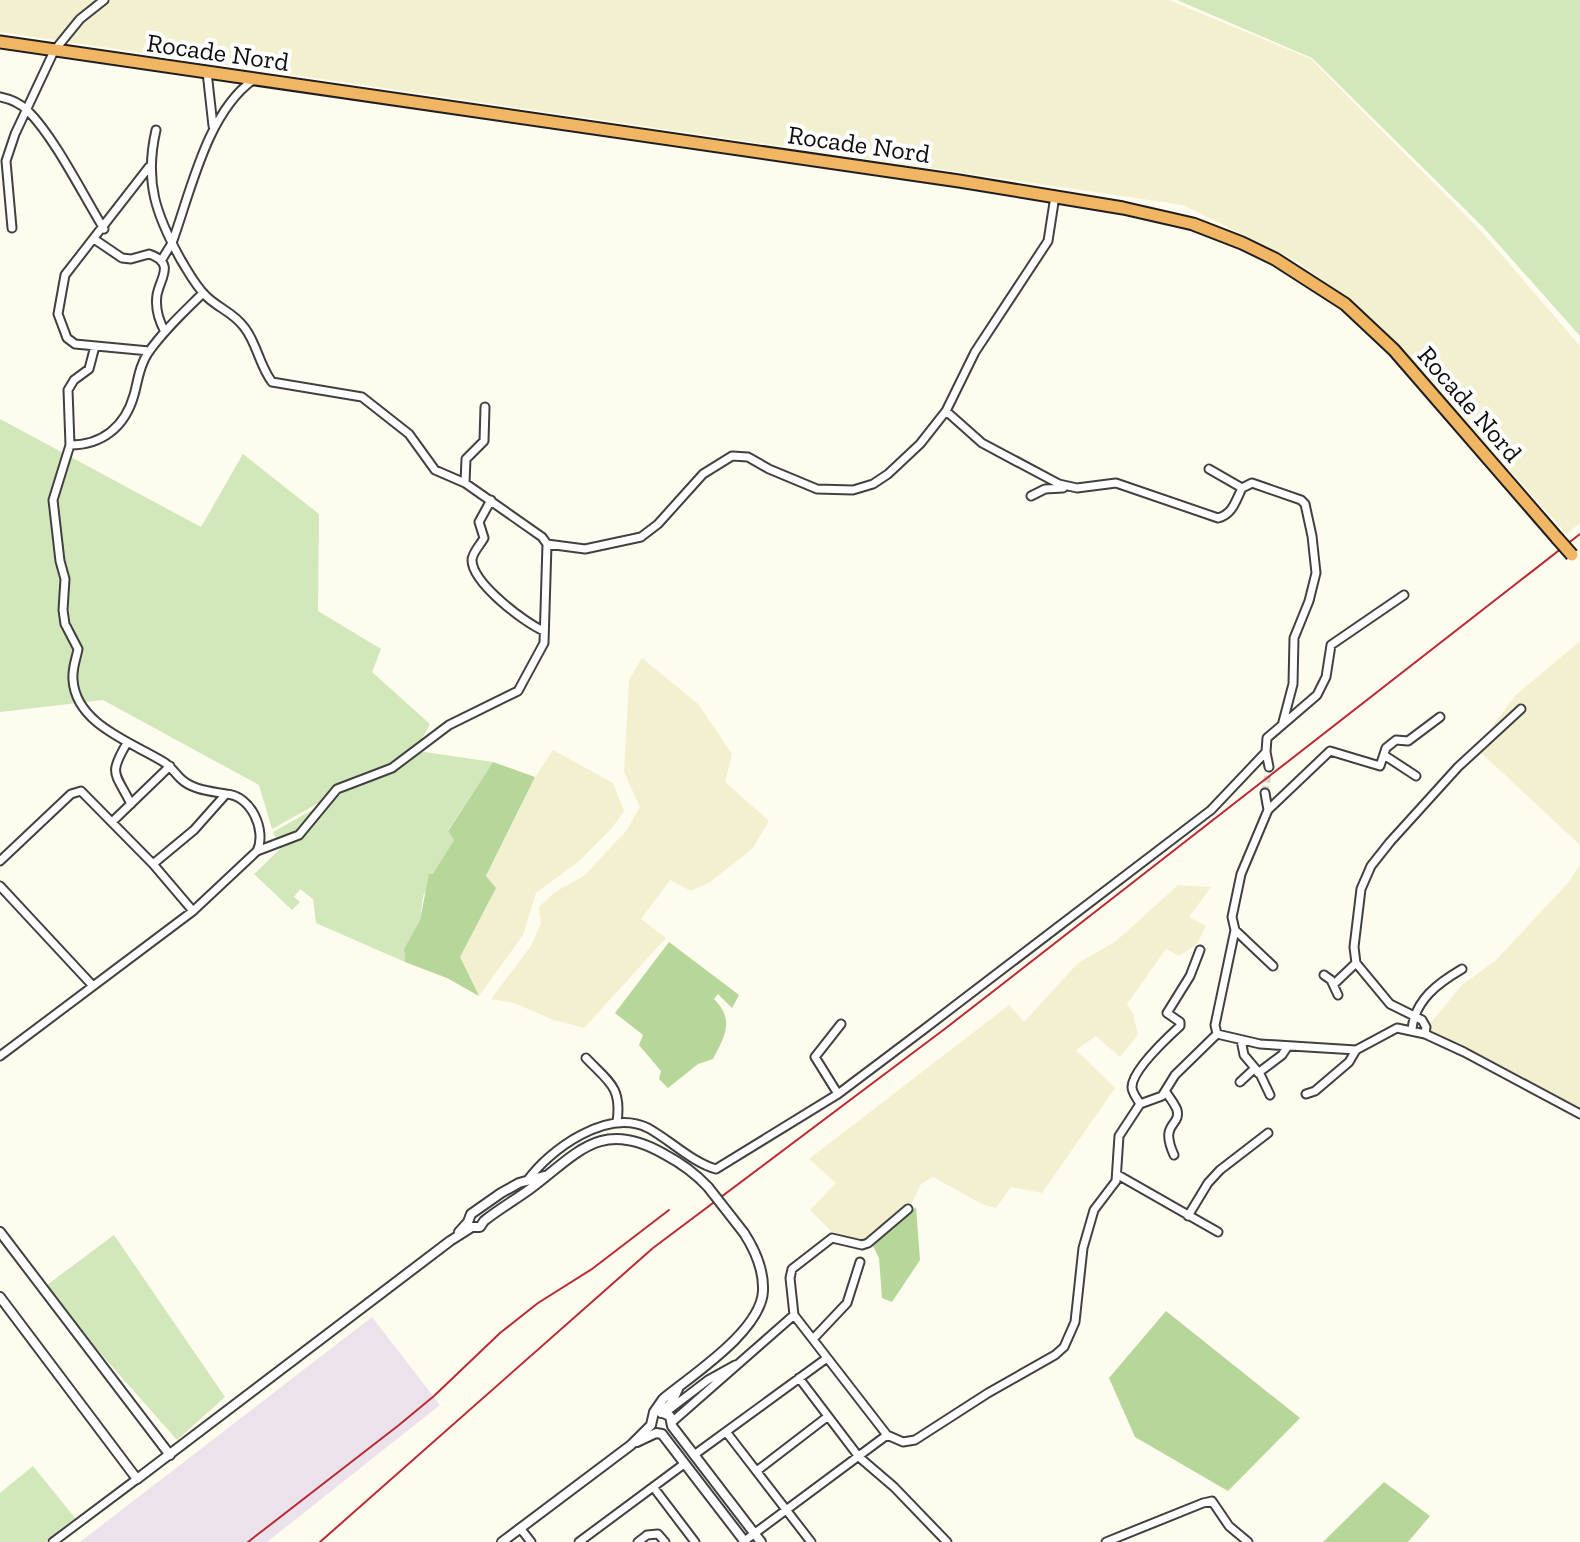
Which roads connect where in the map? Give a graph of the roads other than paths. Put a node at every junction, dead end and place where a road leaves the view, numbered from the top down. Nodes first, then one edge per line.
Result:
1 (104, 0) edge
2 (0, 42) edge
3 (54, 51) junction
4 (207, 72) junction
5 (254, 79) junction
6 (0, 97) edge
7 (27, 109) junction
8 (213, 128) junction
9 (156, 130) dead end
10 (151, 166) junction
11 (1055, 196) junction
12 (12, 228) dead end
13 (104, 229) junction
14 (94, 239) junction
15 (172, 243) junction
16 (161, 261) junction
17 (203, 293) junction
18 (165, 332) junction
19 (95, 346) junction
20 (149, 351) junction
21 (485, 407) dead end
22 (946, 411) junction
23 (70, 445) junction
24 (1209, 469) dead end
25 (465, 483) junction
26 (1070, 487) junction
27 (1242, 488) junction
28 (1031, 496) dead end
29 (491, 500) junction
30 (547, 544) junction
31 (1576, 560) edge
32 (1404, 595) dead end
33 (544, 631) junction
34 (1521, 709) dead end
35 (1440, 717) dead end
36 (1283, 722) junction
37 (127, 743) junction
38 (1266, 752) junction
39 (1384, 755) junction
40 (170, 766) junction
41 (1269, 767) tunnel mouth
42 (1416, 776) dead end
43 (1265, 793) tunnel mouth
44 (226, 794) junction
45 (131, 804) junction
46 (1268, 810) junction
47 (112, 822) junction
48 (257, 851) junction
49 (0, 861) edge
50 (153, 864) junction
51 (0, 886) edge
52 (193, 911) junction
53 (1235, 930) junction
54 (1200, 950) dead end
55 (1356, 963) junction
56 (1273, 966) dead end
57 (1462, 969) dead end
58 (1324, 975) dead end
59 (1334, 984) junction
60 (93, 986) junction
61 (1338, 995) dead end
62 (1413, 1015) junction
63 (841, 1024) dead end
64 (1412, 1029) junction
65 (1217, 1034) junction
66 (1425, 1034) junction
67 (1241, 1040) junction
68 (1288, 1046) junction
69 (1356, 1050) junction
70 (0, 1056) edge
71 (586, 1058) dead end
72 (1256, 1071) junction
73 (1240, 1082) dead end
74 (1166, 1092) junction
75 (838, 1094) junction
76 (1306, 1094) dead end
77 (1270, 1095) dead end
78 (1140, 1104) junction
79 (1580, 1114) edge
80 (617, 1122) junction
81 (1268, 1133) dead end
82 (1174, 1155) dead end
83 (546, 1175) junction
84 (1118, 1175) junction
85 (527, 1181) junction
86 (509, 1202) junction
87 (908, 1209) dead end
88 (476, 1212) junction
89 (1188, 1216) junction
90 (484, 1221) junction
91 (470, 1224) junction
92 (0, 1232) edge
93 (1218, 1232) dead end
94 (860, 1262) dead end
95 (0, 1297) edge
96 (3, 1309) edge
97 (794, 1315) junction
98 (813, 1339) junction
99 (827, 1358) junction
100 (737, 1364) junction
101 (799, 1378) junction
102 (678, 1389) junction
103 (664, 1413) junction
104 (827, 1417) junction
105 (672, 1424) junction
106 (655, 1428) junction
107 (727, 1433) junction
108 (887, 1435) junction
109 (170, 1455) junction
110 (694, 1455) junction
111 (859, 1457) junction
112 (684, 1464) junction
113 (758, 1470) junction
114 (137, 1479) junction
115 (654, 1488) junction
116 (788, 1510) junction
117 (520, 1528) junction
118 (758, 1538) edge
119 (583, 1541) edge
120 (53, 1542) edge
121 (502, 1542) edge
122 (531, 1542) edge
123 (638, 1542) edge
124 (665, 1542) edge
125 (695, 1542) edge
126 (744, 1542) edge
127 (811, 1542) edge
128 (947, 1542) edge
129 (1106, 1542) edge
130 (1248, 1542) edge

1 - 3 street
2 - 3 highway, Rocade Nord
3 - 4 highway, Rocade Nord
3 - 7 street
4 - 5 highway, Rocade Nord
4 - 8 street
5 - 8 street
5 - 11 highway, Rocade Nord
6 - 7 street
7 - 12 street
7 - 13 street
8 - 15 street
9 - 10 street
10 - 13 street
10 - 15 street
11 - 22 street
11 - 31 highway, Rocade Nord, bridge
13 - 14 street
14 - 16 street
14 - 19 street
15 - 16 street
15 - 17 street
16 - 18 street
17 - 18 street
17 - 25 street
18 - 20 street
19 - 20 street
19 - 23 street
20 - 23 street
21 - 25 street
22 - 26 street
22 - 30 street
23 - 37 street
24 - 27 street
25 - 29 street
26 - 27 street
26 - 28 street
27 - 36 street
29 - 30 street
29 - 33 street
30 - 33 street
32 - 36 street
33 - 48 street
34 - 55 street
35 - 39 street
36 - 38 street
37 - 40 street
37 - 45 street
38 - 41 street
38 - 75 street
39 - 42 street
39 - 46 street
40 - 44 street
40 - 45 street
43 - 46 street
44 - 48 street
44 - 50 street
45 - 47 street
46 - 53 street
47 - 49 street
47 - 50 street
48 - 52 street
50 - 52 street
51 - 60 street
52 - 60 street
53 - 56 street
53 - 65 street
54 - 78 street
55 - 59 street
55 - 62 street
57 - 62 street
58 - 59 street
59 - 61 street
60 - 70 street
62 - 64 street
62 - 66 street
63 - 75 street
64 - 66 street
64 - 69 street
65 - 67 street
65 - 74 street
66 - 79 street
67 - 68 street
67 - 72 street
68 - 69 street
68 - 72 street
69 - 76 street
71 - 80 street
72 - 73 street
72 - 77 street
74 - 78 street
74 - 82 street
75 - 80 street
78 - 84 street
80 - 85 street
81 - 89 street
83 - 85 street
83 - 86 street
83 - 102 street, bridge
84 - 89 street
84 - 108 street
85 - 86 street
85 - 88 street
86 - 90 street
87 - 97 street
88 - 90 street
88 - 91 street
89 - 93 street
90 - 91 street
91 - 109 street
92 - 109 street
94 - 98 street
95 - 96 street
96 - 114 street
97 - 98 street
97 - 100 street
98 - 99 street
99 - 101 street
99 - 108 street
100 - 103 street
100 - 105 street
101 - 104 street
101 - 107 street
102 - 103 street
102 - 106 street
103 - 105 street
103 - 106 street
104 - 111 street
104 - 113 street
105 - 106 street
105 - 110 street
106 - 112 street
106 - 117 street
107 - 110 street
107 - 113 street
108 - 111 street
109 - 114 street
110 - 118 street
111 - 116 street
111 - 128 street
112 - 115 street
112 - 126 street
113 - 116 street
114 - 120 street
115 - 119 street
115 - 125 street
116 - 118 street
116 - 127 street
117 - 121 street
117 - 122 street
118 - 126 street
123 - 124 street
129 - 130 street

